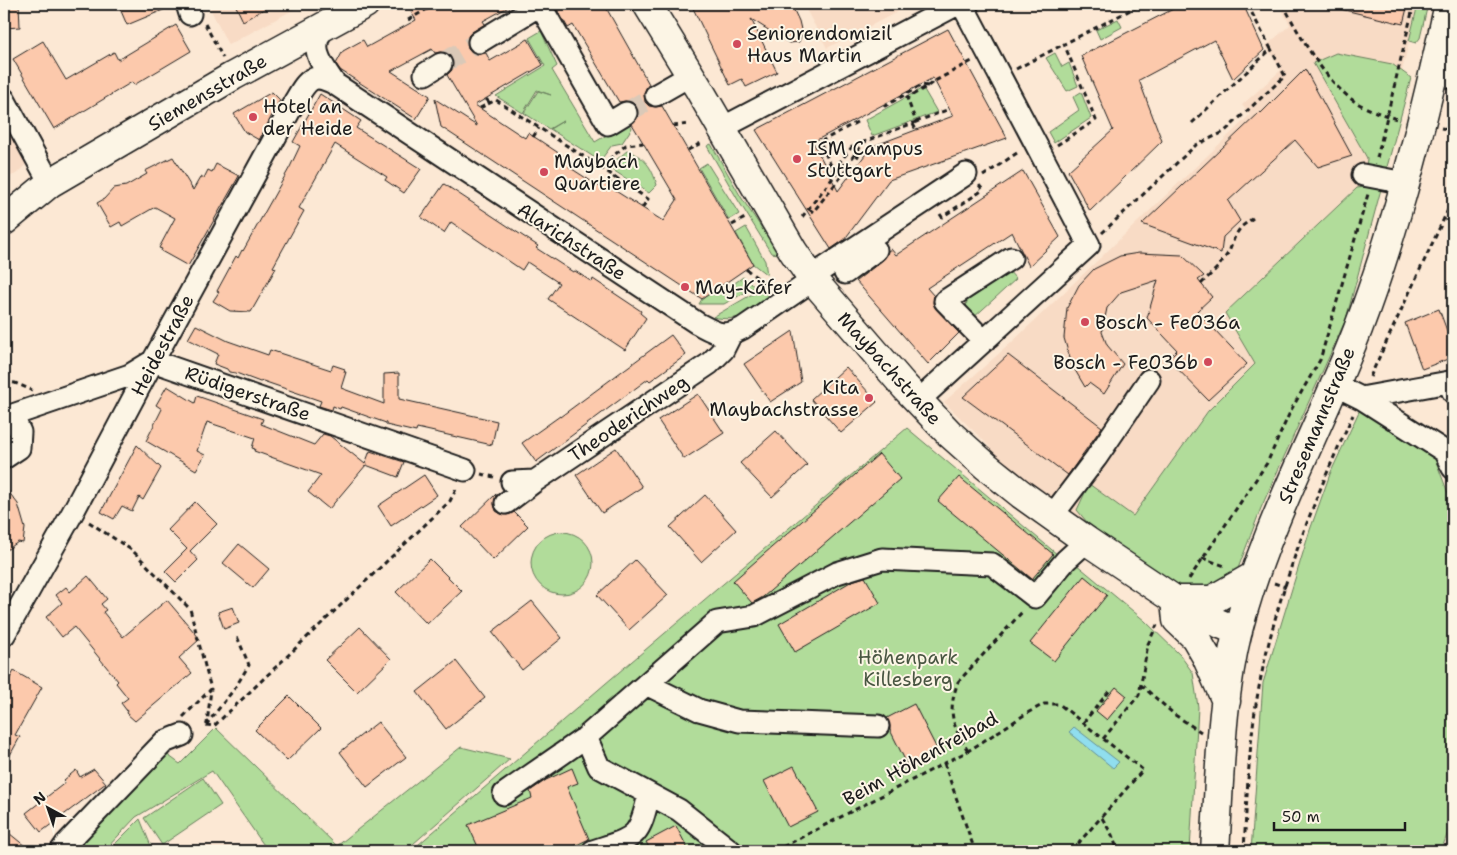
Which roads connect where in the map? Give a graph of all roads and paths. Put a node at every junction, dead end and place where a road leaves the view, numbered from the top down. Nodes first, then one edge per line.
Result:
1 (365, 4) edge
2 (436, 4) edge
3 (541, 4) edge
4 (647, 4) edge
5 (958, 4) edge
6 (962, 4) edge
7 (1142, 4) edge
8 (1247, 4) edge
9 (1282, 4) edge
10 (1414, 4) edge
11 (1449, 4) edge
12 (188, 9) edge
13 (408, 20) dead end
14 (325, 26) junction
15 (479, 42) tunnel mouth
16 (1064, 44) junction
17 (1271, 49) junction
18 (967, 64) dead end
19 (1444, 74) edge
20 (691, 75) junction
21 (233, 76) junction
22 (1001, 77) junction
23 (335, 84) junction
24 (928, 86) junction
25 (656, 95) tunnel mouth
26 (4, 99) edge
27 (486, 99) dead end
28 (490, 104) junction
29 (884, 105) dead end
30 (480, 108) dead end
31 (949, 109) dead end
32 (626, 113) tunnel mouth
33 (1387, 116) junction
34 (857, 122) dead end
35 (915, 123) junction
36 (1192, 123) dead end
37 (690, 124) dead end
38 (1420, 124) junction
39 (673, 126) dead end
40 (539, 128) junction
41 (916, 130) dead end
42 (533, 136) dead end
43 (711, 136) junction
44 (643, 143) dead end
45 (572, 149) junction
46 (688, 150) dead end
47 (856, 152) junction
48 (1042, 155) junction
49 (566, 158) dead end
50 (862, 160) dead end
51 (849, 162) junction
52 (600, 167) junction
53 (966, 174) dead end
54 (1368, 176) junction
55 (615, 177) junction
56 (50, 183) junction
57 (1405, 184) junction
58 (608, 186) dead end
59 (828, 192) junction
60 (980, 192) dead end
61 (975, 195) dead end
62 (834, 197) dead end
63 (4, 198) edge
64 (935, 207) dead end
65 (642, 208) dead end
66 (809, 208) junction
67 (802, 217) dead end
68 (745, 218) dead end
69 (1254, 218) dead end
70 (4, 221) edge
71 (732, 225) dead end
72 (1089, 245) junction
73 (1011, 258) dead end
74 (746, 269) dead end
75 (844, 273) dead end
76 (812, 279) junction
77 (765, 284) dead end
78 (1201, 284) dead end
79 (731, 334) junction
80 (984, 341) junction
81 (153, 361) junction
82 (1149, 380) dead end
83 (4, 382) edge
84 (1334, 385) junction
85 (27, 387) dead end
86 (1453, 392) edge
87 (1361, 398) junction
88 (918, 401) junction
89 (8, 416) edge
90 (4, 458) edge
91 (1453, 468) edge
92 (465, 470) junction
93 (535, 481) junction
94 (512, 482) joint
95 (506, 503) dead end
96 (74, 512) junction
97 (1052, 516) junction
98 (1086, 541) junction
99 (1202, 558) dead end
100 (1254, 576) junction
101 (1286, 587) dead end
102 (1035, 597) junction
103 (1167, 610) junction
104 (1238, 631) junction
105 (236, 634) dead end
106 (4, 635) edge
107 (646, 684) junction
108 (1140, 685) junction
109 (211, 690) junction
110 (1111, 690) dead end
111 (1226, 702) junction
112 (1083, 723) junction
113 (206, 725) junction
114 (878, 726) dead end
115 (182, 735) joint
116 (586, 737) junction
117 (1103, 739) junction
118 (1222, 746) junction
119 (968, 751) junction
120 (944, 763) junction
121 (504, 794) dead end
122 (649, 794) junction
123 (1102, 818) junction
124 (61, 851) edge
125 (592, 851) edge
126 (730, 851) edge
127 (775, 851) edge
128 (975, 851) edge
129 (1074, 851) edge
130 (1118, 851) edge
131 (1215, 851) edge
132 (1244, 851) edge

1 - 14 main road, Siemensstraße
2 - 13 path
3 - 15 street
3 - 32 street
4 - 20 main road, Maybachstraße
5 - 43 street
6 - 22 street
7 - 16 path
8 - 17 path
9 - 33 path
10 - 33 path
11 - 19 main road, Stresemannstraße
12 - 21 path
14 - 21 main road, Siemensstraße
14 - 23 street
16 - 22 path
16 - 48 path
17 - 36 path
17 - 72 path
18 - 24 path
19 - 38 main road, Stresemannstraße
20 - 25 street
20 - 43 main road, Maybachstraße
21 - 56 main road, Siemensstraße
22 - 48 street
23 - 79 street, Alarichstraße
23 - 81 street, Heidestraße
24 - 29 path
24 - 35 path
26 - 56 street
27 - 28 path
28 - 30 path
28 - 40 path
31 - 35 path
33 - 38 path
33 - 54 path
34 - 47 path
35 - 41 path
35 - 47 path
37 - 39 path
38 - 57 main road, Stresemannstraße
40 - 42 path
40 - 45 path
43 - 46 path
43 - 76 main road, Maybachstraße
44 - 52 path
45 - 49 path
45 - 52 path
47 - 50 path
47 - 51 path
48 - 72 street
51 - 59 path
51 - 66 path
52 - 55 path
53 - 76 street
54 - 57 street
54 - 99 path
55 - 58 path
55 - 65 path
56 - 63 main road, Siemensstraße
56 - 70 main road, Siemensstraße
57 - 84 main road, Stresemannstraße
59 - 62 path
59 - 66 path
60 - 61 path
64 - 75 street
66 - 67 path
68 - 71 path
69 - 78 path
72 - 80 street
73 - 80 street
74 - 77 path
76 - 79 street
76 - 88 main road, Maybachstraße
79 - 93 street, Theoderichweg
80 - 88 street
81 - 89 street
81 - 92 street, Rüdigerstraße
81 - 96 street, Heidestraße
82 - 97 street
83 - 85 path
84 - 87 street
84 - 100 main road, Stresemannstraße
86 - 87 street
87 - 91 street
88 - 97 main road, Maybachstraße
89 - 90 street
92 - 94 path
92 - 113 path
93 - 94 street
93 - 95 street, Theoderichweg
96 - 106 street, Heidestraße
96 - 109 path
97 - 98 main road, Maybachstraße
98 - 102 street
98 - 103 main road, Maybachstraße
100 - 103 main road
100 - 104 main road, Stresemannstraße
101 - 132 path
102 - 107 street
102 - 119 path
103 - 104 main road, Maybachstraße
103 - 108 path
103 - 111 main road
104 - 111 main road, Stresemannstraße
105 - 113 path
107 - 114 street
107 - 116 street
108 - 117 path
108 - 118 path
109 - 113 path
109 - 115 path
110 - 112 path
111 - 118 main road, Stresemannstraße
112 - 117 path, Beim Höhenfreibad
112 - 119 path, Beim Höhenfreibad
115 - 124 street
116 - 121 street
116 - 122 street
117 - 123 path, Beim Höhenfreibad
118 - 131 main road, Stresemannstraße
119 - 120 path, Beim Höhenfreibad
120 - 127 path, Beim Höhenfreibad
120 - 128 path
122 - 125 street
122 - 126 street
123 - 129 path
123 - 130 path

